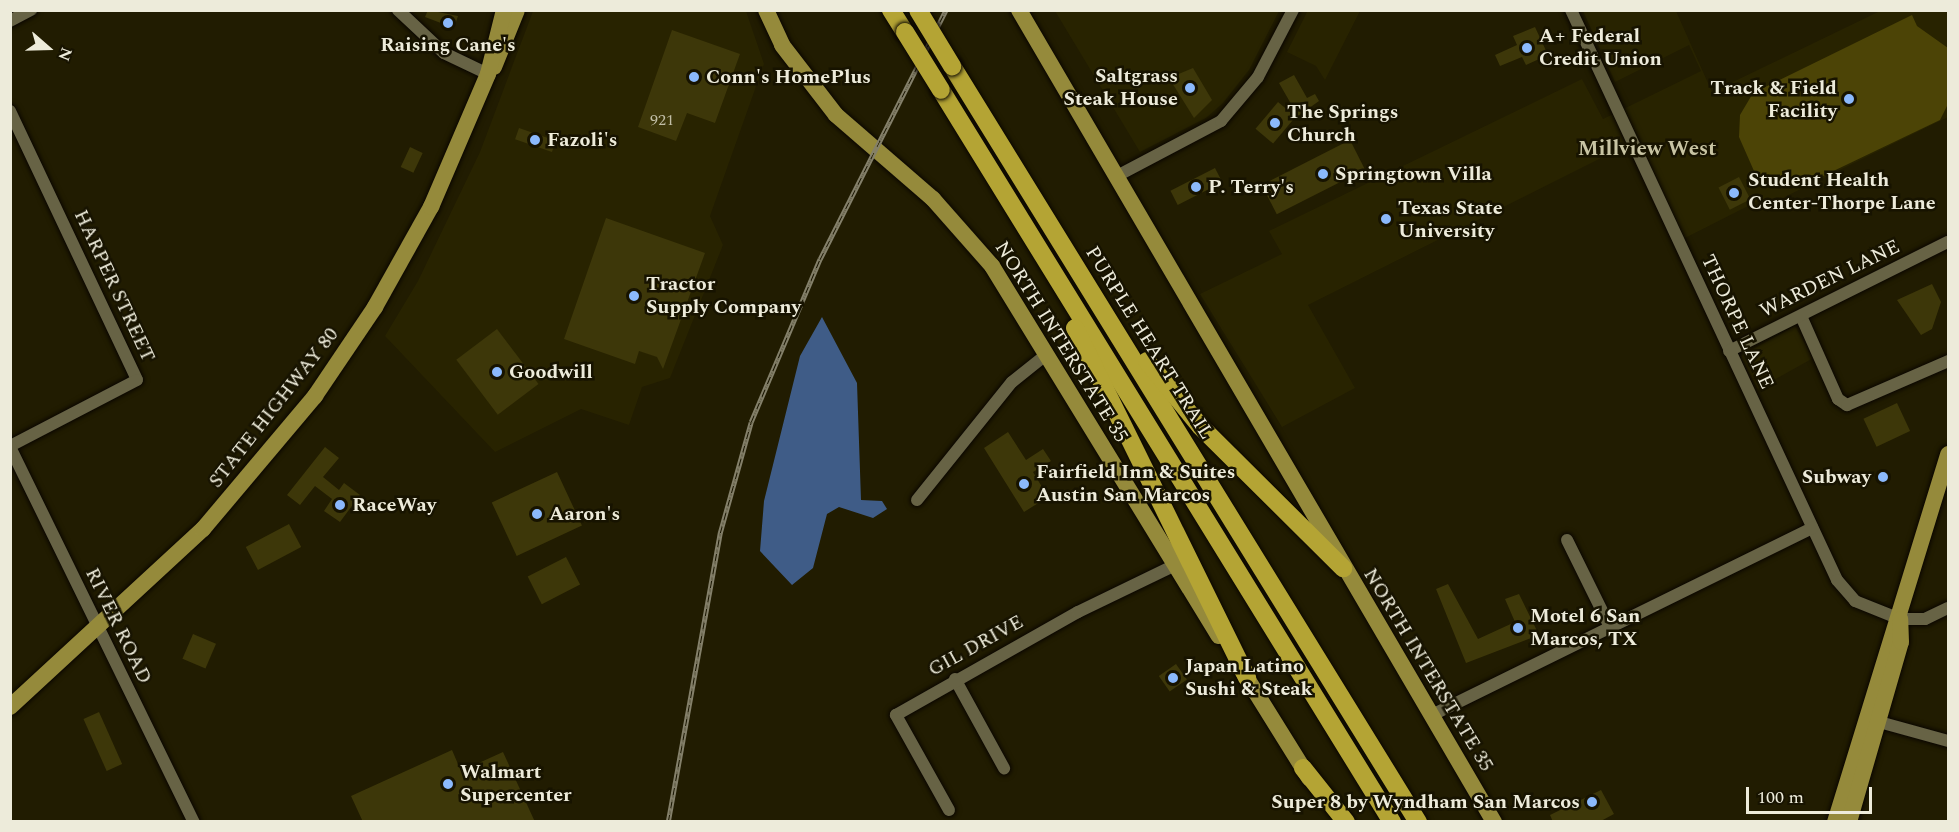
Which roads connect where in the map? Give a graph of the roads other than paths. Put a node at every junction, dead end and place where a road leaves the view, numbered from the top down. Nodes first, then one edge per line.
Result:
1 (31, 10) edge
2 (398, 10) edge
3 (504, 10) edge
4 (517, 10) edge
5 (765, 10) edge
6 (891, 10) edge
7 (918, 10) edge
8 (1019, 10) edge
9 (1293, 10) edge
10 (1571, 10) edge
11 (10, 21) edge
12 (488, 75) junction
13 (10, 111) edge
14 (1115, 177) junction
15 (1035, 201) junction
16 (1948, 242) edge
17 (1048, 266) junction
18 (1801, 315) junction
19 (1729, 351) junction
20 (1047, 354) junction
21 (1948, 361) edge
22 (10, 446) edge
23 (1947, 463) edge
24 (917, 500) dead end
25 (1812, 528) junction
26 (1567, 540) dead end
27 (1173, 566) junction
28 (1343, 567) junction
29 (1948, 608) edge
30 (1900, 619) junction
31 (1611, 629) junction
32 (97, 630) junction
33 (1247, 678) junction
34 (954, 679) junction
35 (10, 708) edge
36 (1432, 715) junction
37 (1871, 720) junction
38 (1948, 741) edge
39 (1856, 749) junction
40 (1004, 768) dead end
41 (1303, 768) junction
42 (949, 810) dead end
43 (1850, 819) edge
44 (194, 822) edge
45 (1337, 822) edge
46 (1346, 822) edge
47 (1392, 822) edge
48 (1418, 822) edge
49 (1494, 822) edge
50 (1835, 822) edge

1 - 11 street
2 - 12 street
3 - 12 main road, STATE HIGHWAY 80
4 - 12 main road, STATE HIGHWAY 80
5 - 20 main road, NORTH INTERSTATE 35
6 - 17 highway, bridge
7 - 15 highway, PURPLE HEART TRAIL, bridge
8 - 14 main road, NORTH INTERSTATE 35
9 - 14 street
10 - 19 street, THORPE LANE
12 - 32 main road, STATE HIGHWAY 80
13 - 22 street, HARPER STREET
14 - 28 main road, NORTH INTERSTATE 35
15 - 28 highway
15 - 48 highway, PURPLE HEART TRAIL
16 - 18 street, WARDEN LANE
17 - 33 highway
17 - 47 highway
18 - 19 street, WARDEN LANE
18 - 21 street
19 - 25 street, THORPE LANE
20 - 24 street
20 - 27 main road, NORTH INTERSTATE 35
22 - 32 street, RIVER ROAD
23 - 30 main road
25 - 30 street, THORPE LANE
25 - 31 street
26 - 31 street
27 - 33 main road, NORTH INTERSTATE 35
27 - 34 street, GIL DRIVE
28 - 36 main road, NORTH INTERSTATE 35
29 - 30 street
30 - 37 main road
31 - 36 street
32 - 35 main road, STATE HIGHWAY 80
32 - 44 street, RIVER ROAD
33 - 41 main road, NORTH INTERSTATE 35
34 - 40 street
34 - 42 street, GIL DRIVE
36 - 49 main road, NORTH INTERSTATE 35
37 - 38 street
37 - 39 main road
37 - 43 main road
39 - 43 main road
39 - 50 main road
41 - 45 main road, NORTH INTERSTATE 35
41 - 46 highway

